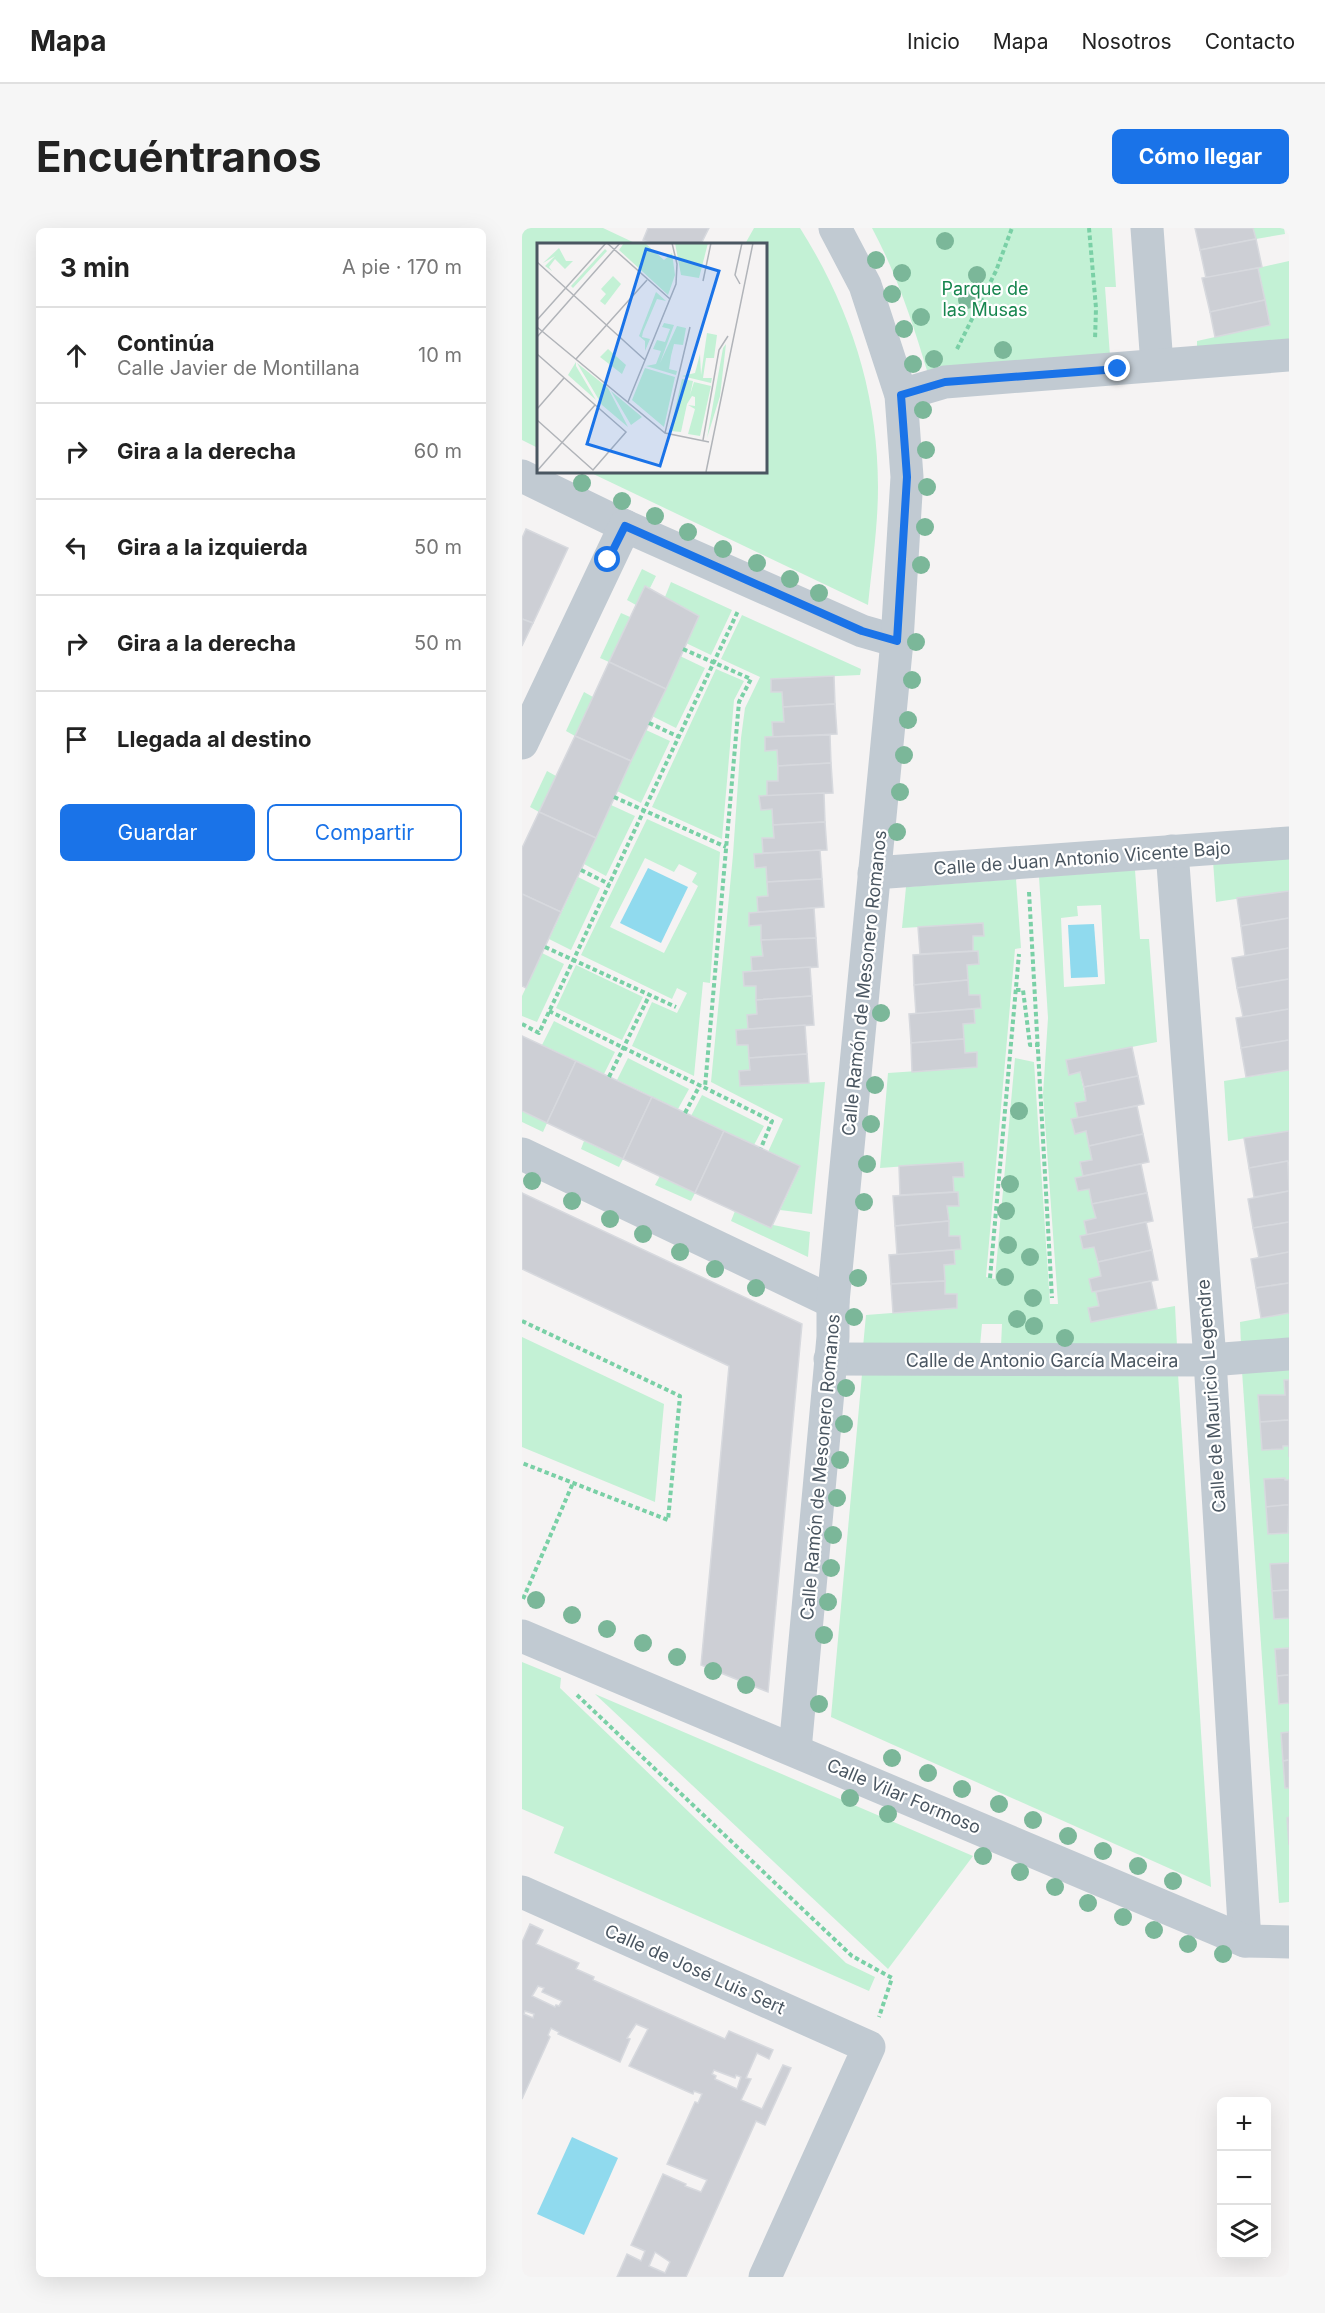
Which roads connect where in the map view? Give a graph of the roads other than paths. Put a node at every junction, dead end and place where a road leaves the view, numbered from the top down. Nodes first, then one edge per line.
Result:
1 (835, 228) edge
2 (1147, 228) edge
3 (1289, 355) edge
4 (1157, 365) junction
5 (901, 395) junction
6 (522, 476) edge
7 (625, 526) junction
8 (897, 641) junction
9 (522, 743) edge
10 (1289, 843) edge
11 (1172, 851) junction
12 (874, 873) junction
13 (522, 1154) edge
14 (833, 1302) junction
15 (1289, 1354) edge
16 (830, 1359) junction
17 (1210, 1360) junction
18 (522, 1636) edge
19 (795, 1750) junction
20 (522, 1892) edge
21 (1245, 1941) junction
22 (1289, 1942) edge
23 (765, 2277) edge

1 - 5 street, Calle Ramón de Mesonero Romanos
2 - 4 street
3 - 4 street
4 - 5 street
5 - 8 street, Calle Ramón de Mesonero Romanos
6 - 7 street
7 - 8 street
7 - 9 street
8 - 12 street, Calle Ramón de Mesonero Romanos
10 - 11 street, Calle de Juan Antonio Vicente Bajo
11 - 12 street, Calle de Juan Antonio Vicente Bajo
11 - 17 street, Calle de Mauricio Legendre
12 - 14 street, Calle Ramón de Mesonero Romanos
13 - 14 street
14 - 16 street, Calle Ramón de Mesonero Romanos
15 - 17 street, Calle de Antonio García Maceira
16 - 17 street, Calle de Antonio García Maceira
16 - 19 street, Calle Ramón de Mesonero Romanos
17 - 21 street, Calle de Mauricio Legendre
18 - 19 street, Calle Vilar Formoso
19 - 21 street, Calle Vilar Formoso
20 - 23 street, Calle de José Luis Sert
21 - 22 street, Calle Vilar Formoso

